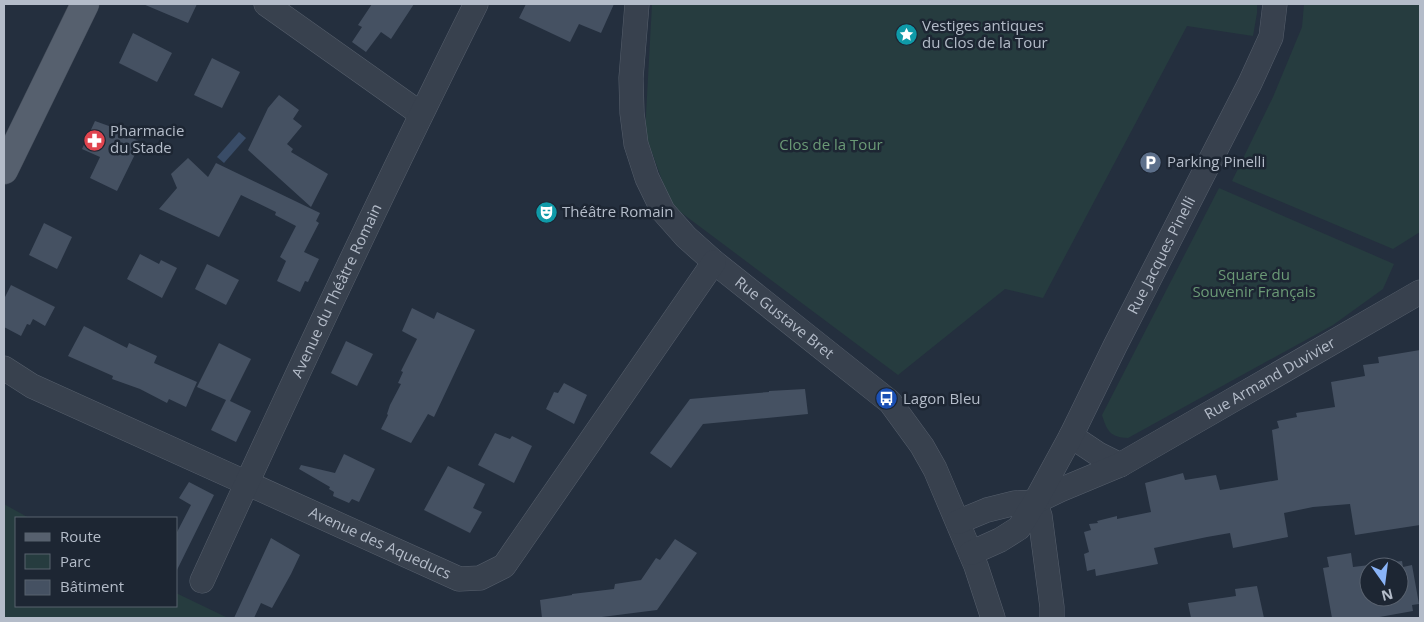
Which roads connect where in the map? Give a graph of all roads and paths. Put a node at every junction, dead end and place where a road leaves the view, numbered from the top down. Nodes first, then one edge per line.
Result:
1 (85, 4) edge
2 (476, 4) edge
3 (636, 4) edge
4 (1275, 4) edge
5 (275, 6) edge
6 (421, 114) junction
7 (4, 170) edge
8 (714, 262) junction
9 (1420, 292) edge
10 (4, 368) edge
11 (1070, 436) junction
12 (1120, 465) junction
13 (247, 483) junction
14 (1035, 502) junction
15 (958, 522) junction
16 (971, 553) junction
17 (202, 581) dead end
18 (993, 618) edge
19 (1052, 618) edge

1 - 7 main road
2 - 6 street, Avenue du Théâtre Romain
3 - 8 street, Rue Gustave Bret
4 - 11 street, Rue Jacques Pinelli
5 - 6 street
6 - 13 street, Avenue du Théâtre Romain
8 - 13 street, Avenue des Aqueducs
8 - 15 street, Rue Gustave Bret
9 - 12 street, Rue Armand Duvivier
10 - 13 street, Avenue des Aqueducs
11 - 12 street
11 - 14 street, Rue Jacques Pinelli
12 - 14 street, Rue Armand Duvivier
13 - 17 street, Avenue du Théâtre Romain
14 - 15 street
14 - 16 street, Rue Jacques Pinelli
14 - 19 street
15 - 16 street, Rue Gustave Bret
16 - 18 street, Rue Gustave Bret

